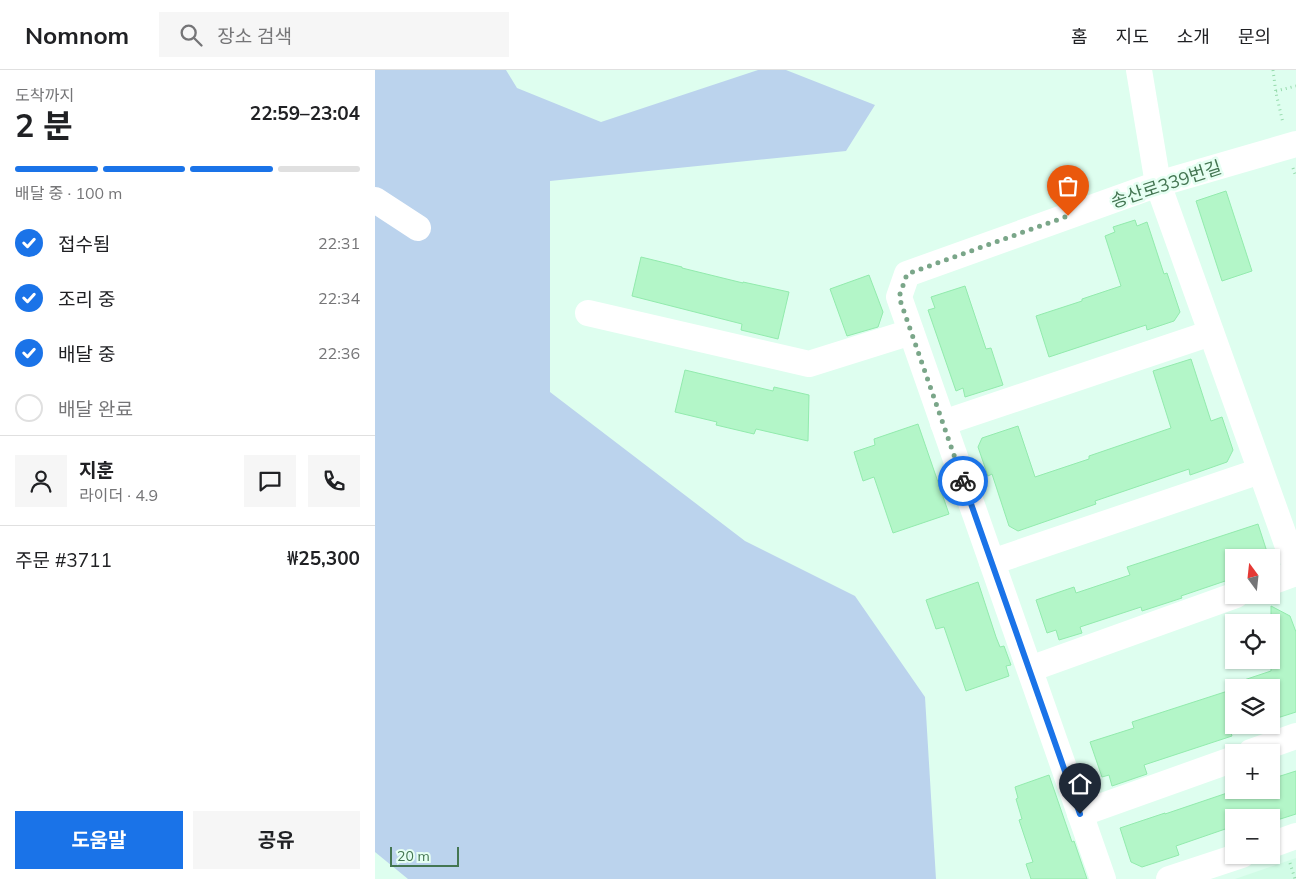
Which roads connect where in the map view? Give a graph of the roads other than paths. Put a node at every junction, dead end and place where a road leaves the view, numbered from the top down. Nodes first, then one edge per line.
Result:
1 (1139, 70) edge
2 (1296, 144) edge
3 (1158, 184) junction
4 (375, 200) edge
5 (418, 228) dead end
6 (588, 314) dead end
7 (911, 332) junction
8 (1211, 332) junction
9 (943, 423) junction
10 (1261, 471) junction
11 (992, 562) junction
12 (1296, 569) edge
13 (1296, 573) edge
14 (1280, 579) edge
15 (1225, 599) edge
16 (1030, 669) junction
17 (1296, 736) edge
18 (1274, 744) edge
19 (1225, 761) edge
20 (1080, 814) junction
21 (1296, 836) edge
22 (1280, 842) edge
23 (1225, 861) edge
24 (1103, 879) edge
25 (1169, 879) edge

1 - 3 street
2 - 3 street, 송산로339번길
3 - 7 street, 송산로339번길
3 - 8 street
4 - 5 street
6 - 7 street
7 - 9 street, 송산로339번길
8 - 9 street
8 - 10 street
9 - 11 street, 송산로339번길
10 - 11 street
10 - 12 street
11 - 16 street, 송산로339번길
13 - 14 street
15 - 16 street
16 - 20 street, 송산로339번길
17 - 18 street
19 - 20 street
20 - 24 street, 송산로339번길
21 - 22 street
23 - 25 street

